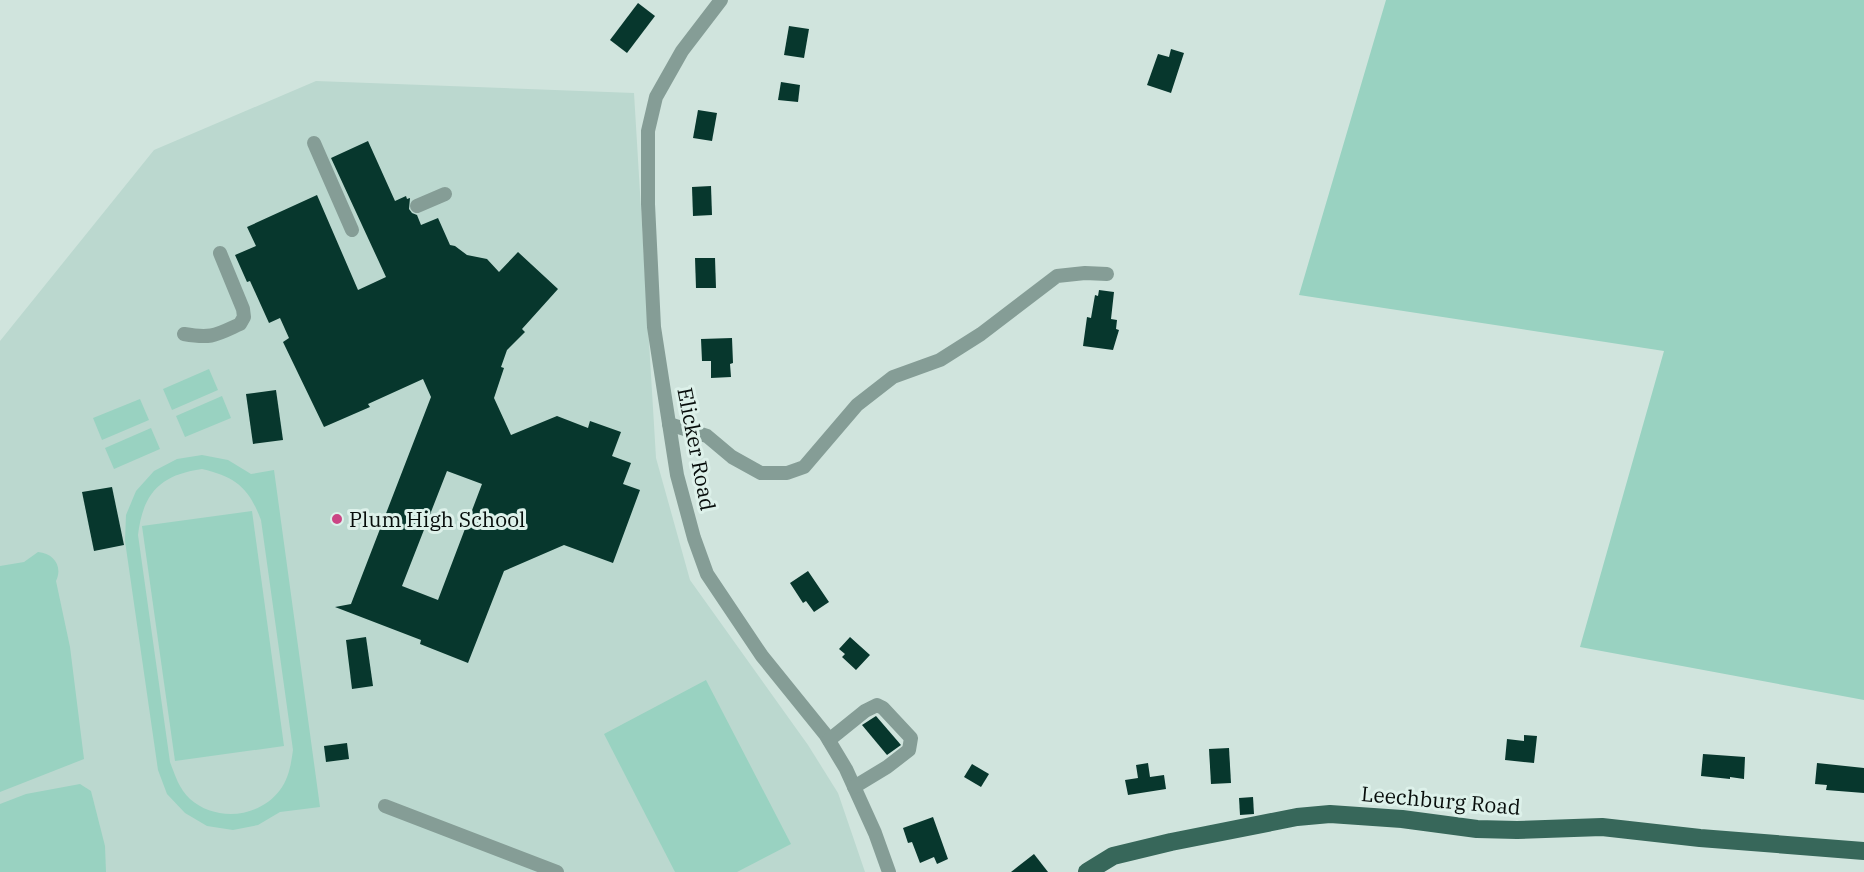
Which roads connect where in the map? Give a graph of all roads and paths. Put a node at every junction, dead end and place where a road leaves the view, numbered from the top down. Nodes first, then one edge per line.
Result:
1 (721, 0) edge
2 (314, 143) dead end
3 (445, 194) dead end
4 (417, 206) dead end
5 (352, 230) dead end
6 (220, 253) dead end
7 (1107, 274) dead end
8 (184, 334) dead end
9 (669, 424) junction
10 (829, 741) junction
11 (854, 787) junction
12 (385, 806) dead end
13 (1864, 851) edge
14 (557, 872) edge
15 (889, 872) edge
16 (1087, 872) edge

1 - 9 street, Elicker Road
2 - 5 street
3 - 4 street
6 - 8 street
7 - 9 street
9 - 10 street, Elicker Road
10 - 11 street, Elicker Road
10 - 11 street
11 - 15 street, Elicker Road
12 - 14 street
13 - 16 main road, Leechburg Road

